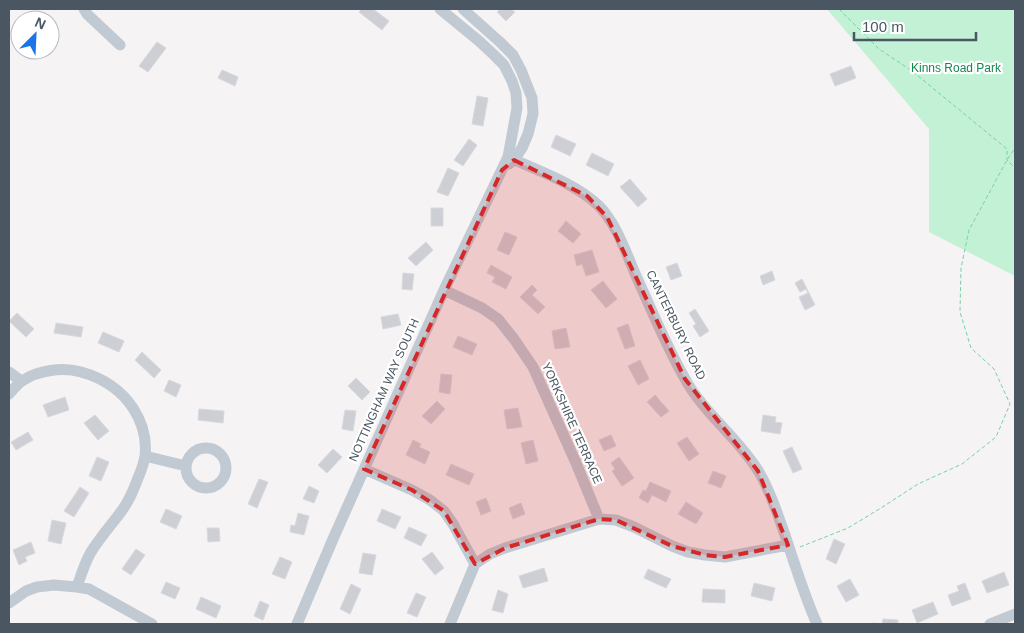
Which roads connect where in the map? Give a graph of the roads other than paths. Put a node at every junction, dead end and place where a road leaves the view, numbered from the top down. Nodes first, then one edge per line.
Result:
1 (84, 9) edge
2 (440, 9) edge
3 (463, 9) edge
4 (120, 45) dead end
5 (511, 158) junction
6 (444, 290) junction
7 (9, 372) edge
8 (21, 381) junction
9 (9, 394) edge
10 (145, 456) junction
11 (186, 466) dead end
12 (364, 469) junction
13 (600, 519) junction
14 (789, 547) junction
15 (476, 564) junction
16 (77, 587) junction
17 (9, 603) edge
18 (1015, 614) edge
19 (152, 624) edge
20 (297, 624) edge
21 (450, 624) edge
22 (816, 624) edge
23 (990, 624) edge

1 - 4 street
2 - 5 street, NOTTINGHAM WAY SOUTH
3 - 5 street, NOTTINGHAM WAY SOUTH
5 - 6 street, NOTTINGHAM WAY SOUTH
5 - 14 street, CANTERBURY ROAD
6 - 12 street, NOTTINGHAM WAY SOUTH
6 - 13 street, YORKSHIRE TERRACE
7 - 8 street
8 - 9 street
8 - 10 street
10 - 11 street
10 - 16 street
12 - 15 street
12 - 20 street, NOTTINGHAM WAY SOUTH
13 - 14 street
13 - 15 street
14 - 22 street, CANTERBURY ROAD
15 - 21 street
16 - 17 street
16 - 19 street
18 - 23 street

